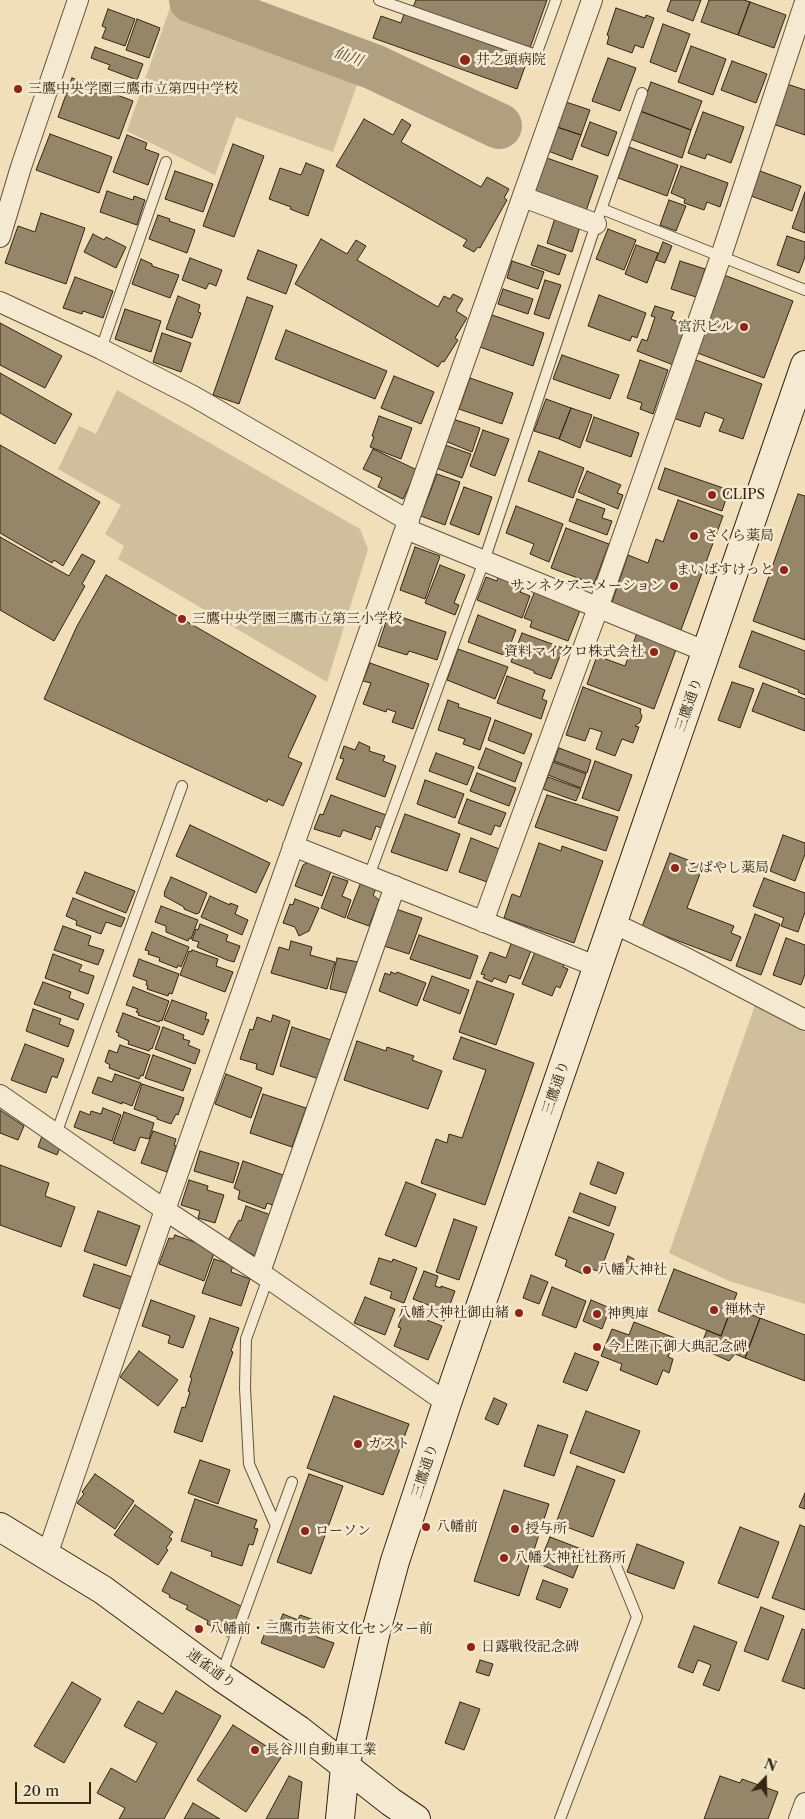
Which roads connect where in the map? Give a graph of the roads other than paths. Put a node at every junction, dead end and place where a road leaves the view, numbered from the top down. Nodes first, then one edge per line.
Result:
1 (78, 0) edge
2 (379, 0) edge
3 (556, 0) edge
4 (592, 0) edge
5 (805, 2) edge
6 (642, 93) dead end
7 (166, 162) dead end
8 (523, 197) junction
9 (599, 216) junction
10 (0, 237) edge
11 (721, 256) junction
12 (805, 290) edge
13 (0, 302) edge
14 (101, 349) junction
15 (805, 365) edge
16 (408, 525) junction
17 (484, 561) junction
18 (598, 608) junction
19 (707, 652) junction
20 (182, 786) dead end
21 (293, 846) junction
22 (369, 876) junction
23 (395, 886) junction
24 (483, 922) junction
25 (613, 923) junction
26 (598, 967) junction
27 (805, 1020) edge
28 (0, 1095) edge
29 (56, 1134) junction
30 (165, 1210) junction
31 (264, 1275) junction
32 (447, 1403) junction
33 (292, 1482) dead end
34 (276, 1526) junction
35 (0, 1527) edge
36 (47, 1555) junction
37 (614, 1560) dead end
38 (221, 1677) junction
39 (345, 1767) junction
40 (805, 1803) edge
41 (340, 1819) edge
42 (416, 1819) edge
43 (560, 1819) edge
44 (799, 1819) edge

1 - 10 street
2 - 3 lane
4 - 8 street
5 - 11 street
6 - 9 lane
7 - 14 lane
8 - 9 street
8 - 16 street
9 - 11 lane
9 - 17 lane
11 - 12 lane
11 - 18 street
13 - 14 street
14 - 16 street
15 - 19 main road, 三鷹通り
16 - 17 street
16 - 21 street
17 - 18 street
17 - 22 lane
18 - 19 street
18 - 24 street
19 - 25 main road, 三鷹通り
20 - 29 lane
21 - 22 street
21 - 30 street
22 - 23 street
23 - 24 street
23 - 31 street
24 - 26 street
25 - 26 main road, 三鷹通り
25 - 27 street
26 - 32 main road, 三鷹通り
28 - 29 street
29 - 30 street
30 - 31 street
30 - 36 street
31 - 32 street
31 - 34 lane
32 - 39 main road, 三鷹通り
33 - 34 lane
34 - 38 lane
35 - 36 main road, 連雀通り
36 - 38 main road, 連雀通り
37 - 43 lane
38 - 39 main road, 連雀通り
39 - 41 main road, 三鷹通り
39 - 42 main road, 連雀通り
40 - 44 street

